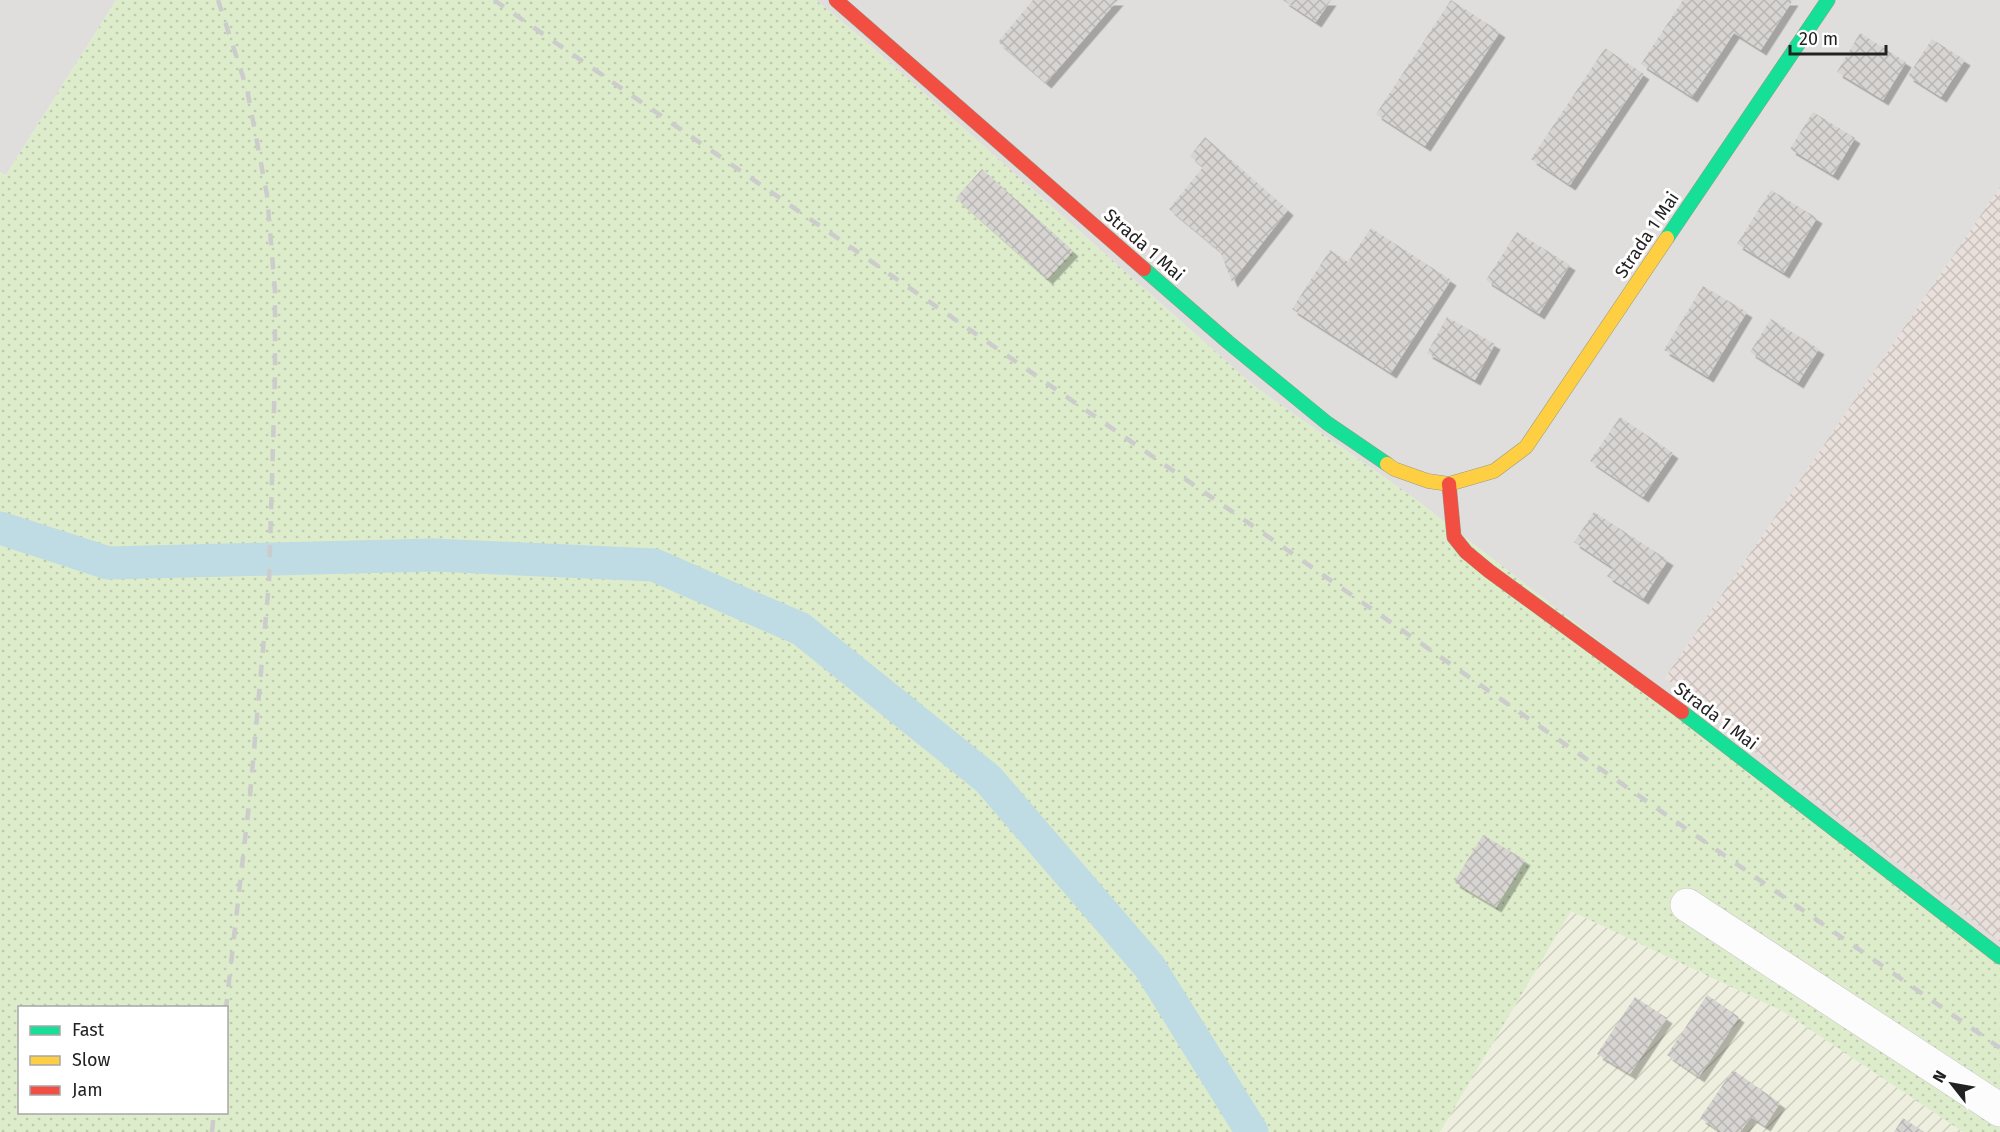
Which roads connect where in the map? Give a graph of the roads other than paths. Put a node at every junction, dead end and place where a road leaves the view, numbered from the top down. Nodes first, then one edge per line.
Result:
1 (836, 0) edge
2 (1828, 0) edge
3 (1449, 484) junction
4 (1687, 905) dead end
5 (2000, 957) edge
6 (2000, 1110) edge

1 - 3 main road, Strada 1 Mai
2 - 3 main road, Strada 1 Mai
3 - 5 main road, Strada 1 Mai
4 - 6 street

